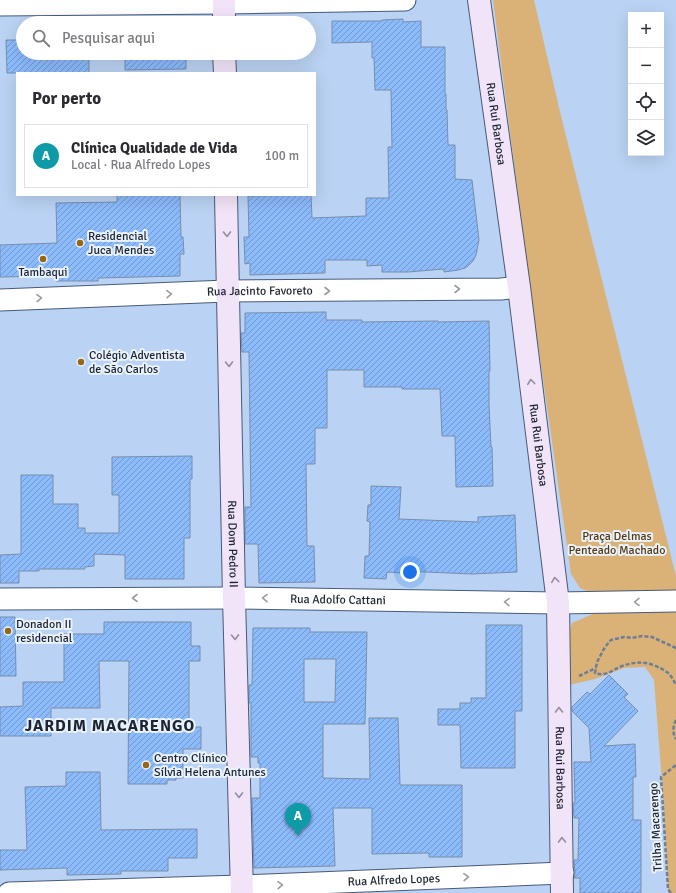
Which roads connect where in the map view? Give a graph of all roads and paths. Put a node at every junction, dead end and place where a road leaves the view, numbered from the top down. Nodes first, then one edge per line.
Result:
1 (406, 0) edge
2 (479, 0) edge
3 (0, 5) edge
4 (224, 9) edge
5 (224, 60) edge
6 (225, 72) edge
7 (226, 196) edge
8 (519, 287) junction
9 (227, 291) junction
10 (0, 300) edge
11 (234, 598) junction
12 (0, 599) edge
13 (676, 601) edge
14 (558, 603) junction
15 (676, 648) edge
16 (676, 685) edge
17 (676, 720) edge
18 (676, 739) edge
19 (676, 765) edge
20 (562, 883) edge
21 (242, 890) edge
22 (9, 893) edge
23 (671, 893) edge

1 - 4 street
2 - 8 street, Rua Rui Barbosa
3 - 4 street
5 - 6 street
7 -> 9 street, Rua Dom Pedro II
9 -> 8 street, Rua Jacinto Favoreto
14 -> 8 street, Rua Rui Barbosa
10 -> 9 street, Rua Jacinto Favoreto
9 -> 11 street, Rua Dom Pedro II
11 -> 12 street, Rua Adolfo Cattani
14 -> 11 street, Rua Adolfo Cattani
11 -> 21 street, Rua Dom Pedro II
13 -> 14 street, Rua Adolfo Cattani
20 -> 14 street, Rua Rui Barbosa
15 - 16 path
17 - 18 path
19 - 23 path, Trilha Macarengo
21 -> 20 street, Rua Alfredo Lopes
21 - 22 street, Rua Alfredo Lopes

